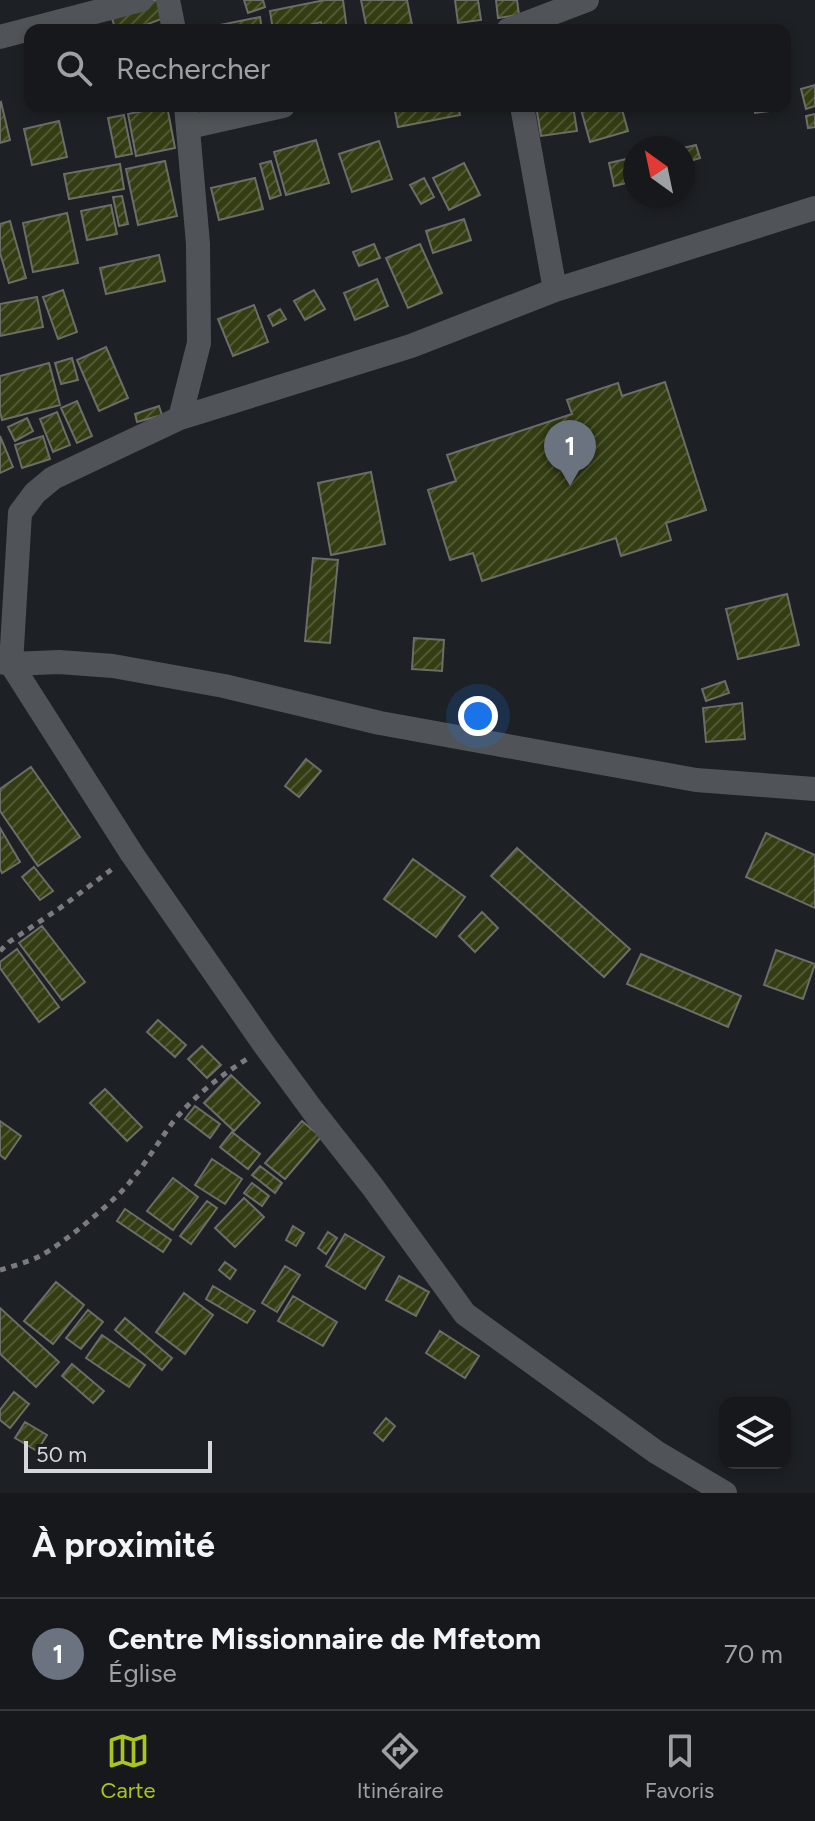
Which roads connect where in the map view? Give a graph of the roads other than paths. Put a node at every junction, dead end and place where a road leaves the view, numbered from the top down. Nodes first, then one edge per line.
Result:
1 (141, 0) edge
2 (168, 0) edge
3 (587, 0) edge
4 (50, 24) edge
5 (173, 24) edge
6 (524, 24) edge
7 (24, 31) edge
8 (0, 37) edge
9 (231, 112) edge
10 (523, 112) edge
11 (188, 117) edge
12 (815, 208) edge
13 (555, 290) junction
14 (180, 418) junction
15 (6, 663) edge
16 (815, 789) edge
17 (725, 1493) edge

1 - 4 street
2 - 5 street
3 - 6 street
7 - 8 street
9 - 11 street
10 - 13 street
11 - 14 street
12 - 13 street
13 - 14 street
14 - 15 street
15 - 16 street
15 - 17 street

